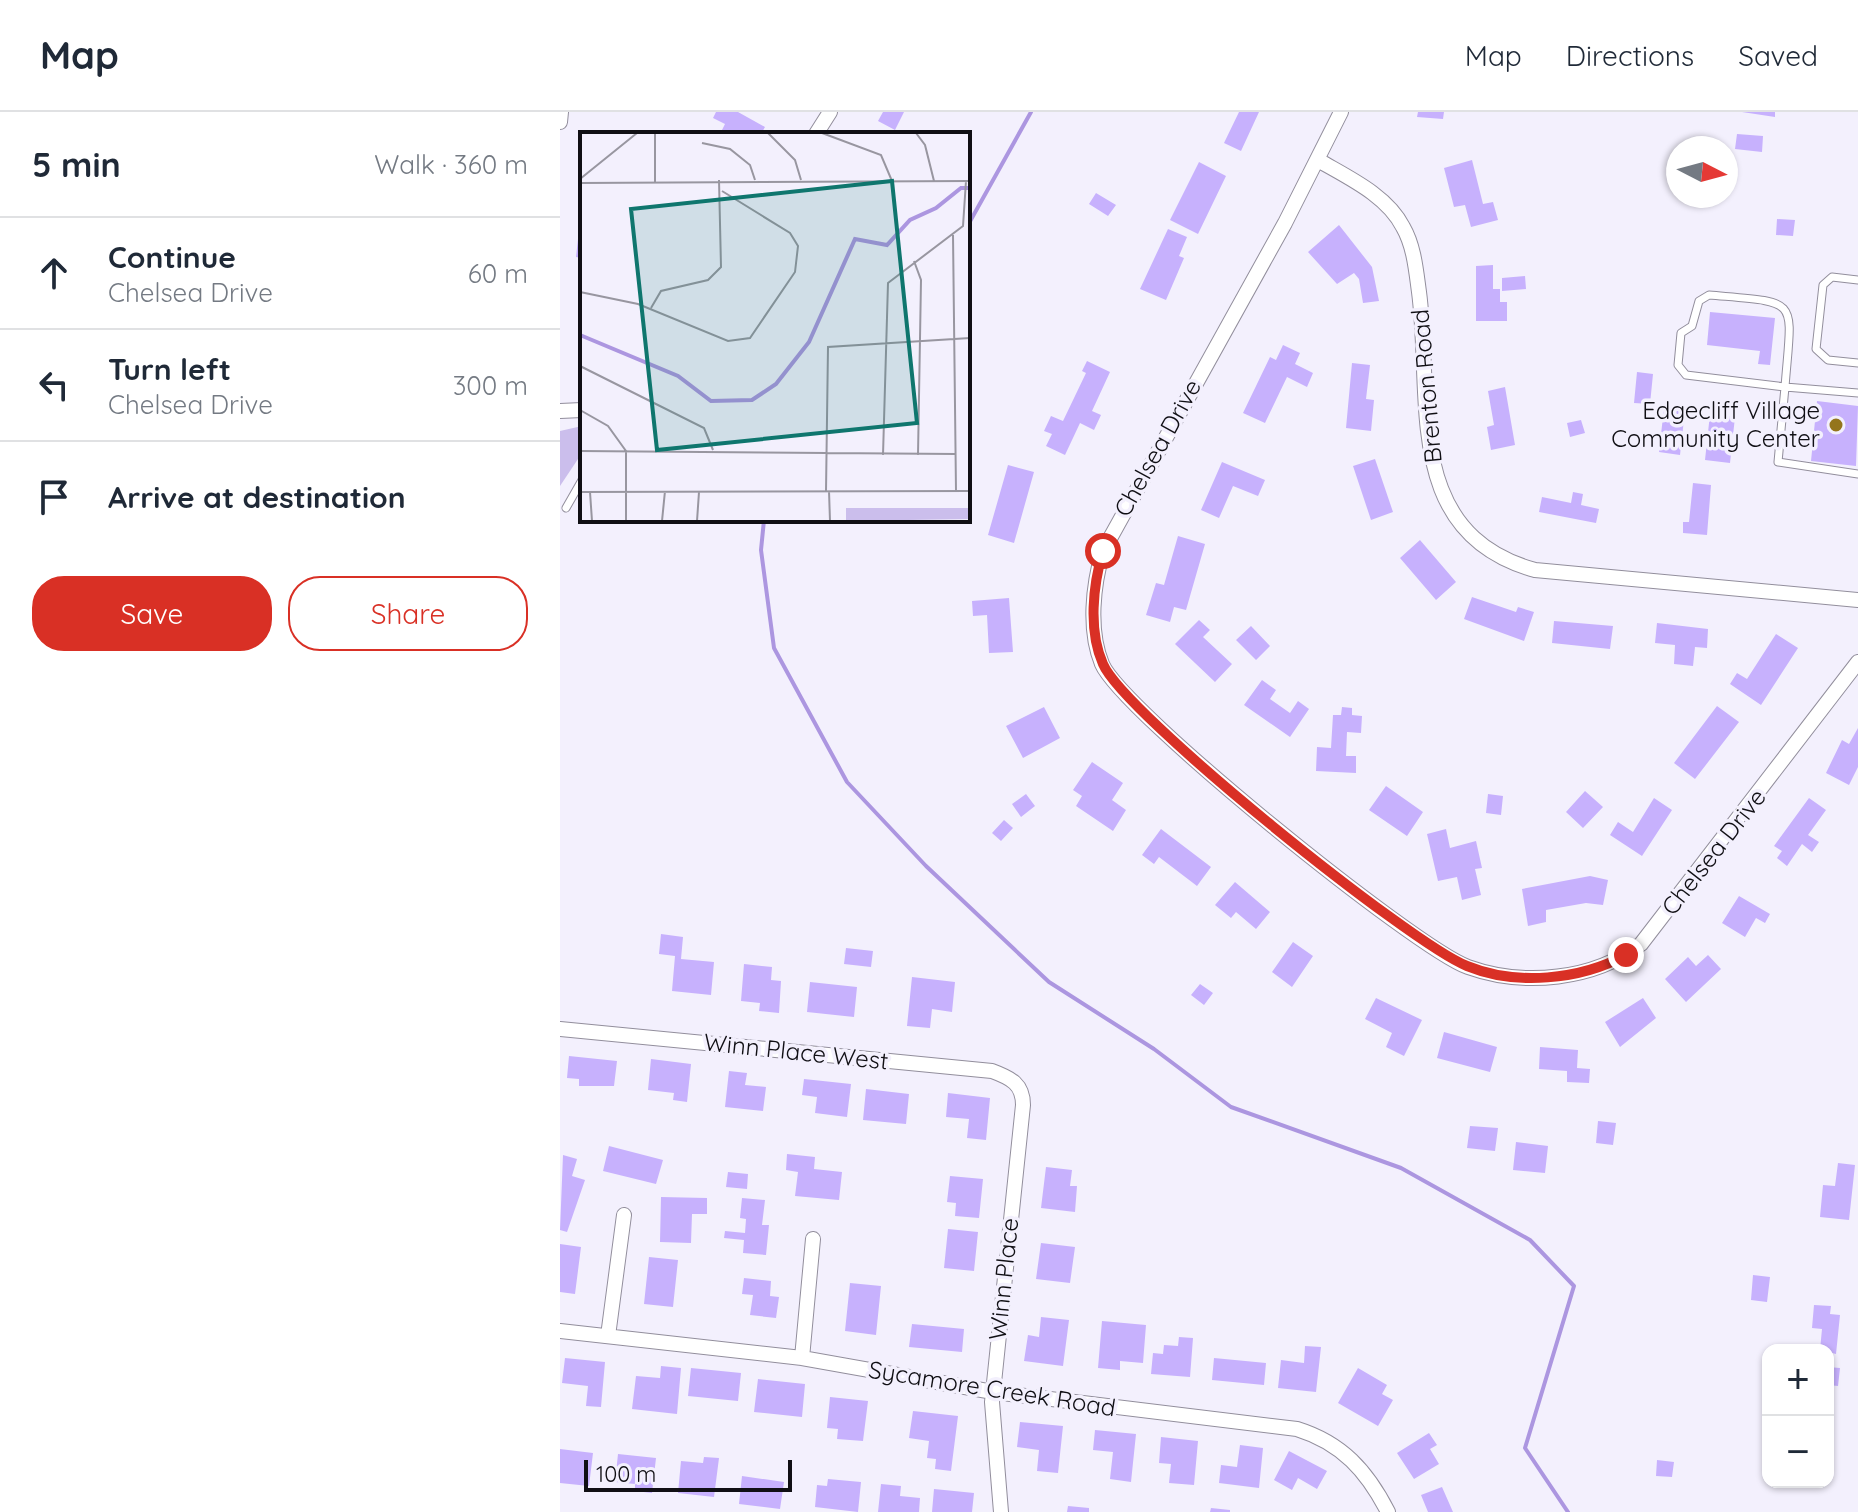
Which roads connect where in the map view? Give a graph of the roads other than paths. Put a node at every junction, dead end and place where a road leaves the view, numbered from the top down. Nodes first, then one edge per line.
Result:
1 (561, 112) edge
2 (830, 112) edge
3 (1341, 112) edge
4 (560, 122) edge
5 (817, 132) edge
6 (1318, 160) junction
7 (1858, 280) edge
8 (1858, 363) edge
9 (1785, 387) junction
10 (1858, 393) edge
11 (580, 410) edge
12 (560, 411) edge
13 (1858, 474) edge
14 (580, 484) edge
15 (566, 508) dead end
16 (1858, 600) edge
17 (1858, 662) edge
18 (560, 1029) edge
19 (1023, 1095) joint
20 (624, 1215) dead end
21 (813, 1239) dead end
22 (560, 1331) edge
23 (608, 1336) junction
24 (802, 1358) junction
25 (993, 1392) junction
26 (1001, 1512) edge
27 (1388, 1512) edge

1 - 4 street
2 - 5 street
3 - 6 street, Chelsea Drive
6 - 16 street, Brenton Road
6 - 17 street, Chelsea Drive
7 - 8 lane
9 - 9 lane
9 - 10 lane
9 - 13 lane
11 - 12 street
14 - 15 lane
18 - 19 street, Winn Place West
19 - 25 street, Winn Place
20 - 23 street
21 - 24 street
22 - 23 street, Sycamore Creek Road
23 - 24 street, Sycamore Creek Road
24 - 25 street, Sycamore Creek Road
25 - 26 street, Winn Place
25 - 27 street, Sycamore Creek Road

